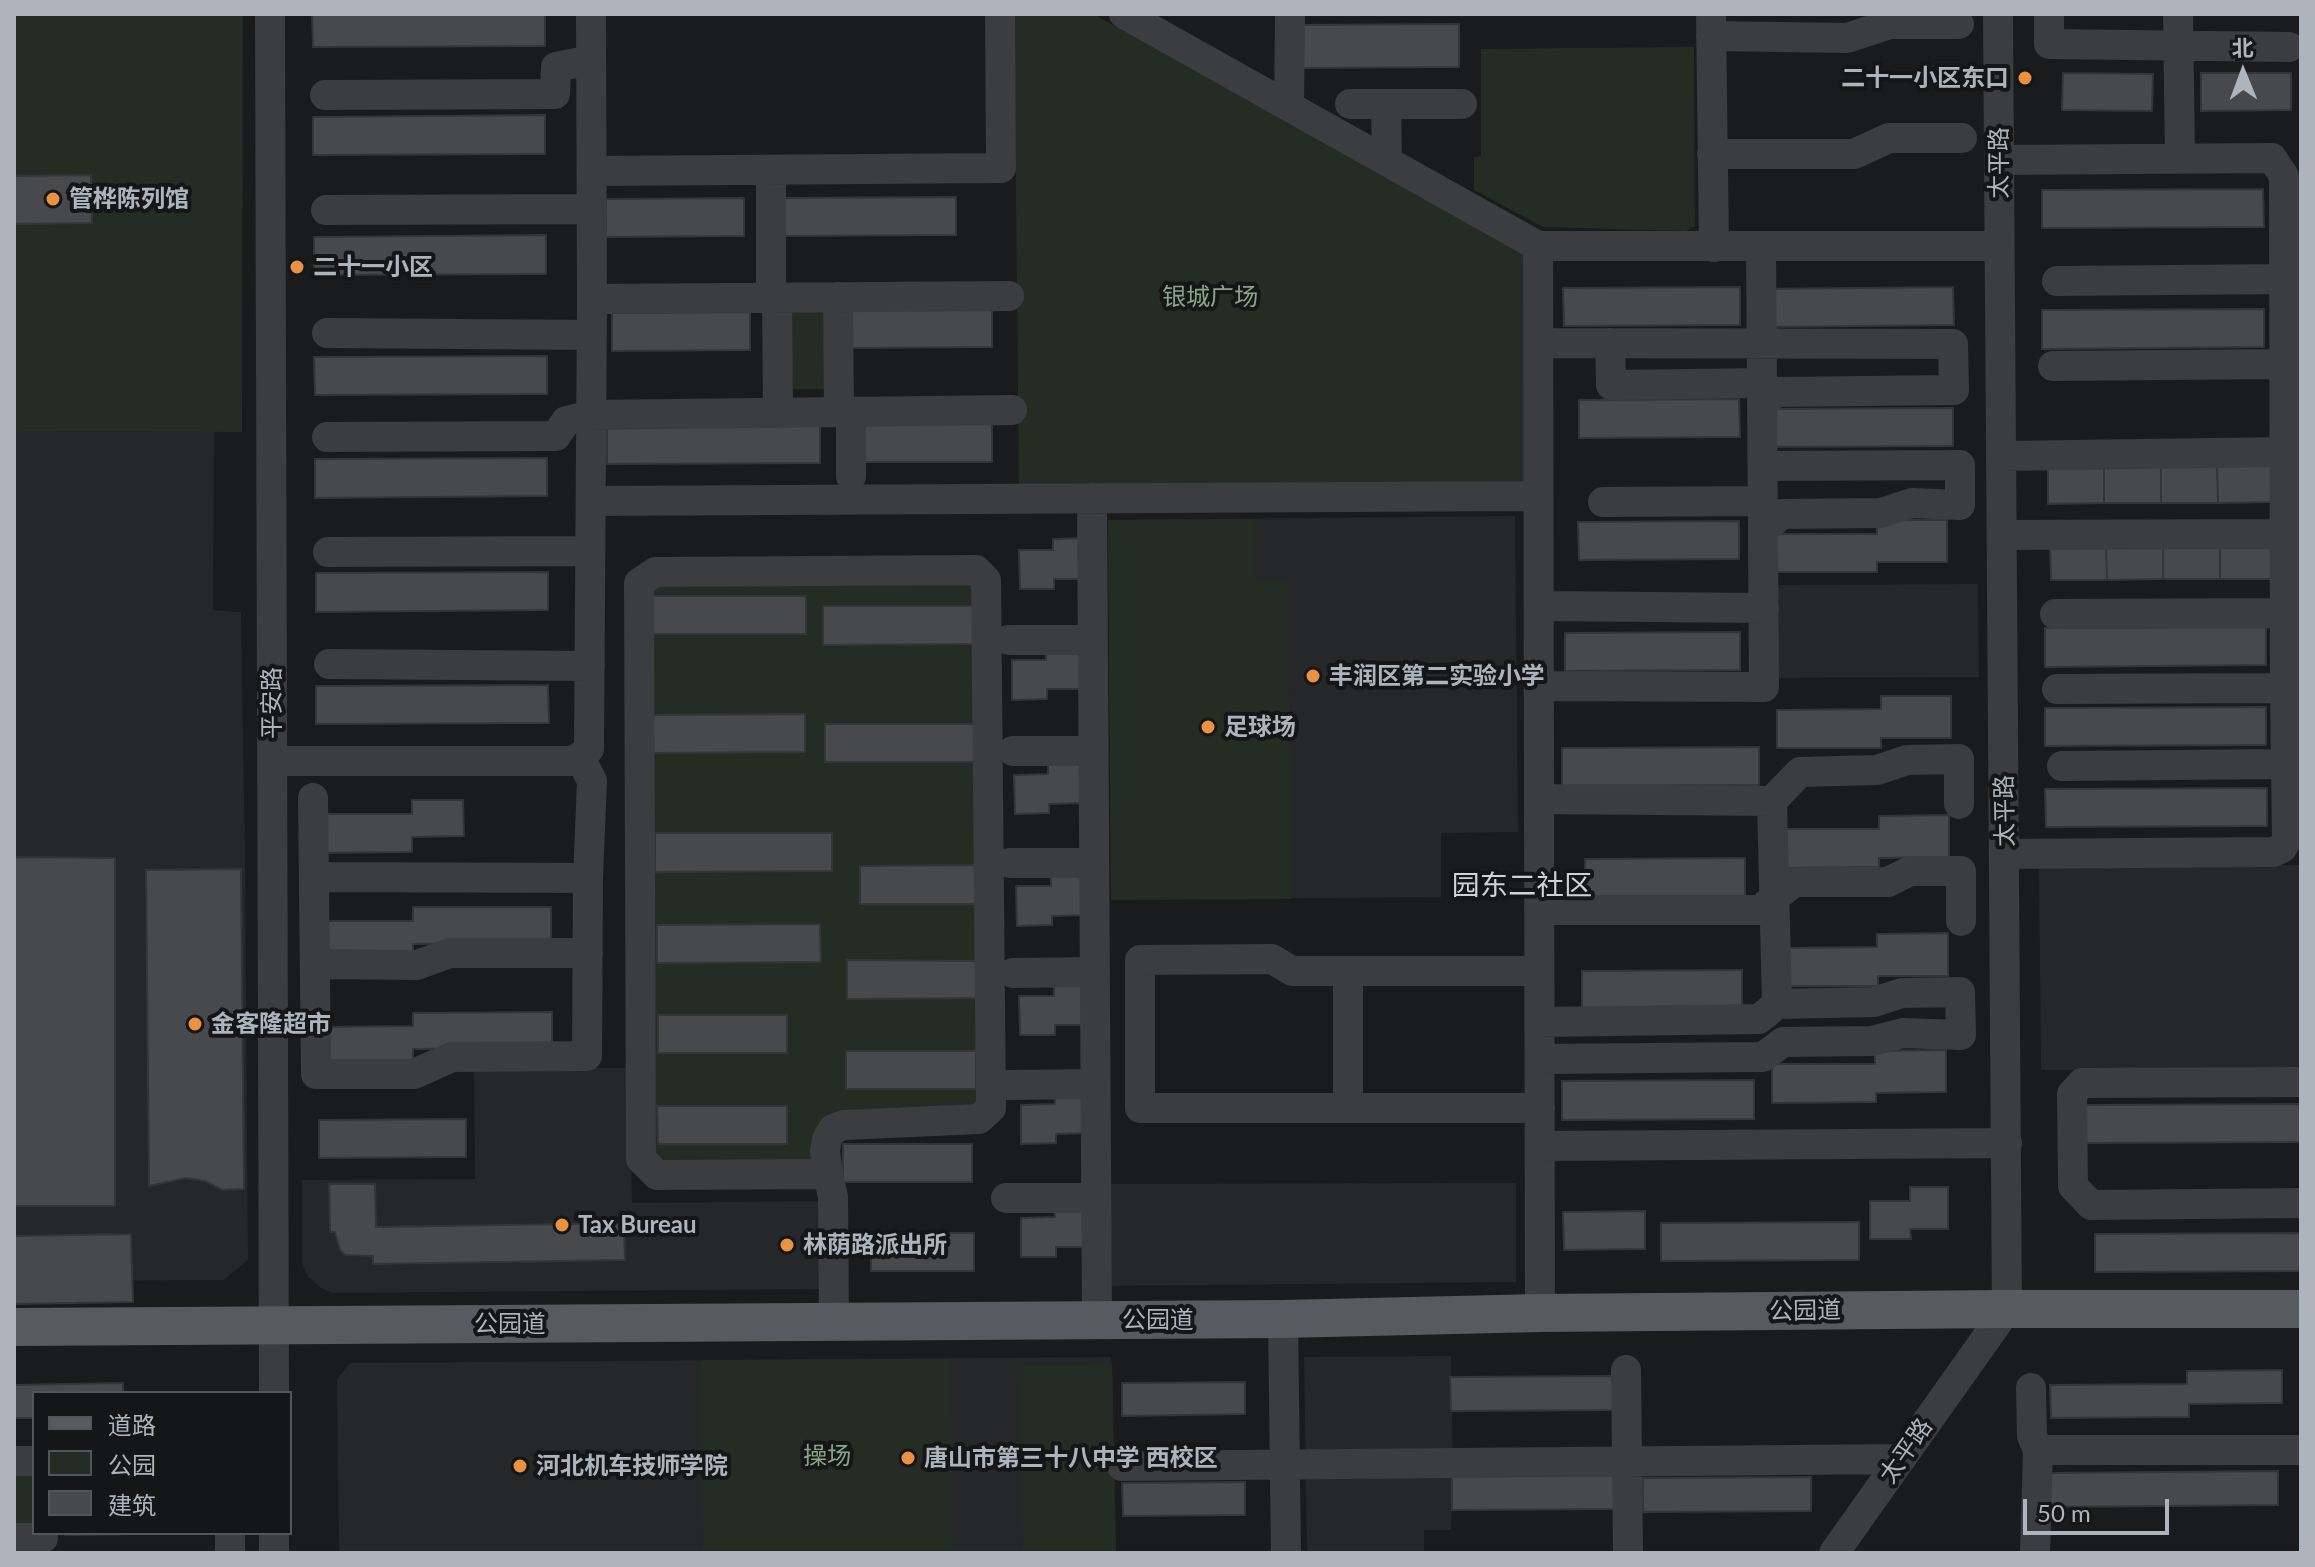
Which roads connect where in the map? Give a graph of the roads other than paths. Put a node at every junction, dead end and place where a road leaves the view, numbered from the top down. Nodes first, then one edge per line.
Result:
1 (270, 14) edge
2 (591, 14) edge
3 (1000, 14) edge
4 (1124, 14) edge
5 (1290, 14) edge
6 (1998, 14) edge
7 (2049, 14) edge
8 (2178, 14) edge
9 (1959, 24) dead end
10 (1711, 25) edge
11 (2179, 47) junction
12 (2289, 47) dead end
13 (591, 60) junction
14 (325, 95) dead end
15 (1350, 104) dead end
16 (1386, 104) junction
17 (1462, 104) dead end
18 (1289, 106) junction
19 (1962, 138) dead end
20 (1712, 154) junction
21 (2180, 158) junction
22 (1999, 160) junction
23 (1387, 161) junction
24 (771, 170) junction
25 (592, 171) junction
26 (592, 209) junction
27 (326, 210) dead end
28 (1538, 246) junction
29 (1999, 246) junction
30 (1714, 247) junction
31 (1761, 247) junction
32 (2284, 279) junction
33 (2057, 281) dead end
34 (1009, 296) dead end
35 (838, 297) junction
36 (774, 298) junction
37 (592, 299) junction
38 (327, 333) dead end
39 (592, 335) junction
40 (1538, 343) junction
41 (1610, 343) junction
42 (1762, 343) junction
43 (2284, 364) junction
44 (2053, 366) dead end
45 (1762, 395) junction
46 (1012, 410) dead end
47 (845, 412) junction
48 (778, 413) junction
49 (591, 415) junction
50 (327, 437) dead end
51 (2284, 452) junction
52 (2001, 456) junction
53 (1763, 466) junction
54 (851, 476) dead end
55 (1538, 496) junction
56 (1092, 498) junction
57 (591, 501) junction
58 (1603, 502) dead end
59 (1763, 515) junction
60 (2284, 534) junction
61 (2002, 535) junction
62 (589, 551) junction
63 (328, 552) dead end
64 (1539, 606) junction
65 (1764, 608) junction
66 (2284, 613) junction
67 (2055, 614) dead end
68 (1009, 640) dead end
69 (1093, 640) junction
70 (329, 664) dead end
71 (590, 666) junction
72 (1539, 686) junction
73 (2285, 688) junction
74 (2057, 689) dead end
75 (1013, 751) dead end
76 (1093, 751) junction
77 (580, 757) junction
78 (272, 761) junction
79 (2285, 764) junction
80 (2062, 766) dead end
81 (313, 798) dead end
82 (1539, 799) junction
83 (1772, 801) junction
84 (1959, 804) dead end
85 (2005, 854) junction
86 (1010, 863) dead end
87 (1094, 863) junction
88 (314, 877) junction
89 (588, 878) junction
90 (1773, 899) junction
91 (1539, 910) junction
92 (1961, 921) dead end
93 (588, 953) junction
94 (315, 964) junction
95 (1539, 971) junction
96 (1095, 972) junction
97 (1348, 972) junction
98 (1013, 973) dead end
99 (1140, 1004) junction
100 (1095, 1006) junction
101 (1768, 1011) junction
102 (1540, 1022) junction
103 (1783, 1042) junction
104 (1540, 1059) junction
105 (2301, 1082) edge
106 (1095, 1084) junction
107 (1008, 1085) dead end
108 (1348, 1108) junction
109 (1540, 1108) junction
110 (2007, 1143) junction
111 (1540, 1146) junction
112 (828, 1174) junction
113 (1006, 1198) dead end
114 (1096, 1198) junction
115 (2301, 1203) edge
116 (2007, 1309) junction
117 (2301, 1309) edge
118 (1540, 1313) junction
119 (1283, 1319) junction
120 (1097, 1320) junction
121 (834, 1322) junction
122 (274, 1326) junction
123 (14, 1327) edge
124 (1626, 1370) dead end
125 (2031, 1388) dead end
126 (274, 1391) edge
127 (2038, 1450) junction
128 (2301, 1450) edge
129 (1901, 1459) junction
130 (1626, 1462) junction
131 (1122, 1466) dead end
132 (1285, 1466) junction
133 (1286, 1553) edge
134 (1628, 1553) edge
135 (1834, 1553) edge
136 (2035, 1553) edge

1 - 78 street, 平安路
2 - 13 street
3 - 24 street
4 - 18 street
5 - 18 street
6 - 22 street, 太平路
7 - 11 street
8 - 11 street
9 - 10 street
10 - 20 street
11 - 12 street
11 - 21 street
13 - 14 street
13 - 25 street
15 - 16 street
16 - 17 street
16 - 23 street
18 - 23 street
19 - 20 street
20 - 30 street
21 - 22 street
21 - 32 street
22 - 29 street, 太平路
23 - 28 street
24 - 25 street
24 - 36 street
25 - 26 street
26 - 27 street
26 - 37 street
28 - 30 street
28 - 40 street
29 - 31 street
29 - 52 street, 太平路
30 - 31 street
31 - 42 street
32 - 33 street
32 - 43 street
34 - 35 street
35 - 36 street
35 - 47 street
36 - 37 street
36 - 48 street
37 - 39 street
38 - 39 street
39 - 49 street
40 - 41 street
40 - 55 street
41 - 42 street
41 - 45 street
42 - 45 street
42 - 45 street
43 - 44 street
43 - 51 street
45 - 53 street
46 - 47 street
47 - 48 street
47 - 54 street
48 - 49 street
49 - 50 street
49 - 57 street
51 - 52 street
51 - 60 street
52 - 61 street, 太平路
53 - 59 street
53 - 59 street
55 - 56 street
55 - 64 street
56 - 57 street
56 - 69 street
57 - 62 street
58 - 59 street
59 - 65 street
60 - 61 street
60 - 66 street
61 - 85 street, 太平路
62 - 63 street
62 - 71 street
64 - 65 street
64 - 72 street
65 - 72 street
66 - 67 street
66 - 73 street
68 - 69 street
69 - 76 street
70 - 71 street
71 - 77 street
72 - 82 street
73 - 74 street
73 - 79 street
75 - 76 street
76 - 87 street
77 - 78 street
77 - 89 street
78 - 122 street, 平安路
79 - 80 street
79 - 85 street
81 - 88 street
82 - 83 street
82 - 91 street
83 - 84 street
83 - 90 street
85 - 110 street, 太平路
86 - 87 street
87 - 96 street
88 - 89 street
88 - 94 street
89 - 93 street
90 - 91 street
90 - 92 street
90 - 101 street
91 - 95 street
93 - 94 street
93 - 94 street
95 - 97 street
95 - 102 street
96 - 98 street
96 - 100 street
97 - 99 street
97 - 108 street
99 - 100 street
99 - 108 street
100 - 106 street
101 - 102 street
101 - 103 street
101 - 103 street
102 - 104 street
103 - 104 street
104 - 109 street
105 - 115 street
106 - 107 street
106 - 114 street
108 - 109 street
109 - 111 street
110 - 111 street
110 - 116 street, 太平路
111 - 118 street
112 - 112 street
112 - 121 street
113 - 114 street
114 - 120 street
116 - 117 main road, 公园道
116 - 118 main road, 公园道
116 - 129 street, 太平路
118 - 119 main road, 公园道
119 - 120 main road, 公园道
119 - 132 street
120 - 121 main road, 公园道
121 - 122 main road, 公园道
122 - 123 main road, 公园道
122 - 126 street, 平安路
124 - 130 street
125 - 127 street
127 - 128 street
127 - 136 street
129 - 130 street
129 - 135 street, 太平路
130 - 132 street
130 - 134 street
131 - 132 street
132 - 133 street

